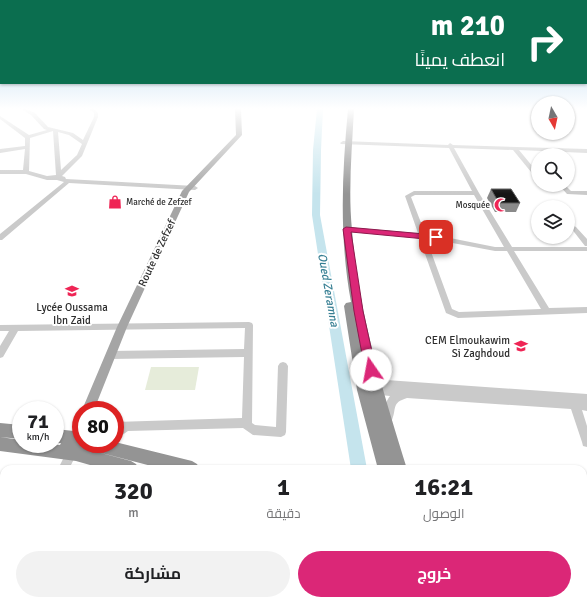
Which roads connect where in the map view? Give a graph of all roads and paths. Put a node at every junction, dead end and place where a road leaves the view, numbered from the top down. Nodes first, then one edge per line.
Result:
1 (28, 137) edge
2 (55, 137) edge
3 (76, 137) edge
4 (87, 137) edge
5 (91, 137) edge
6 (237, 137) edge
7 (242, 137) edge
8 (346, 137) edge
9 (347, 137) edge
10 (84, 143) junction
11 (346, 143) junction
12 (450, 146) junction
13 (27, 147) junction
14 (514, 148) junction
15 (0, 151) edge
16 (580, 151) junction
17 (587, 151) edge
18 (587, 158) edge
19 (531, 169) edge
20 (0, 172) edge
21 (26, 172) junction
22 (58, 176) junction
23 (69, 179) junction
24 (193, 186) junction
25 (575, 189) edge
26 (587, 190) edge
27 (575, 191) edge
28 (476, 193) junction
29 (587, 193) edge
30 (346, 229) junction
31 (575, 229) edge
32 (422, 236) junction
33 (0, 238) edge
34 (587, 244) edge
35 (510, 249) junction
36 (587, 249) edge
37 (587, 310) edge
38 (547, 312) junction
39 (125, 327) junction
40 (0, 328) edge
41 (15, 328) junction
42 (248, 353) junction
43 (0, 354) edge
44 (113, 355) junction
45 (283, 366) dead end
46 (369, 387) junction
47 (407, 393) junction
48 (587, 398) edge
49 (92, 401) edge
50 (98, 401) edge
51 (575, 405) junction
52 (587, 406) edge
53 (245, 423) junction
54 (124, 426) edge
55 (128, 426) junction
56 (124, 429) edge
57 (0, 430) edge
58 (388, 430) junction
59 (12, 431) edge
60 (72, 441) edge
61 (587, 442) edge
62 (0, 444) edge
63 (124, 450) edge
64 (72, 451) edge
65 (100, 453) edge
66 (65, 465) edge
67 (123, 465) edge
68 (178, 465) edge
69 (385, 465) edge
70 (398, 465) edge

1 - 13 street
2 - 22 street
3 - 10 street
4 - 10 street
5 - 23 street
6 - 24 main road, Route de Zefzef
7 - 24 main road, Route de Zefzef
8 - 11 highway
9 - 11 highway
10 - 22 street
11 - 12 street
11 - 30 highway
11 - 46 highway
12 - 14 street
12 - 28 street
13 - 15 street
13 - 21 street
14 - 16 street
14 - 19 street
16 - 17 street
16 - 18 street
20 - 21 street
21 - 22 street
22 - 23 street
23 - 24 street
23 - 33 street
24 - 39 main road, Route de Zefzef
25 - 26 street
27 - 29 street
28 - 32 street
28 - 35 street
30 - 32 street
30 - 46 highway
31 - 34 street
32 - 35 street
32 - 38 street
35 - 36 street
35 - 38 street
37 - 38 street
39 - 41 street
39 - 42 street
39 - 44 main road, Route de Zefzef
40 - 41 street
41 - 43 street
42 - 44 street
42 - 53 street
44 - 49 main road, Route de Zefzef
44 - 50 main road, Route de Zefzef
45 - 53 street
46 - 47 street
46 - 48 street
46 - 58 highway
46 - 69 highway
47 - 51 street
47 - 58 street
51 - 52 street
51 - 61 street
53 - 55 street
54 - 55 street
55 - 56 street
57 - 59 highway
58 - 70 highway
60 - 62 highway
63 - 68 highway
64 - 66 street
65 - 67 highway

